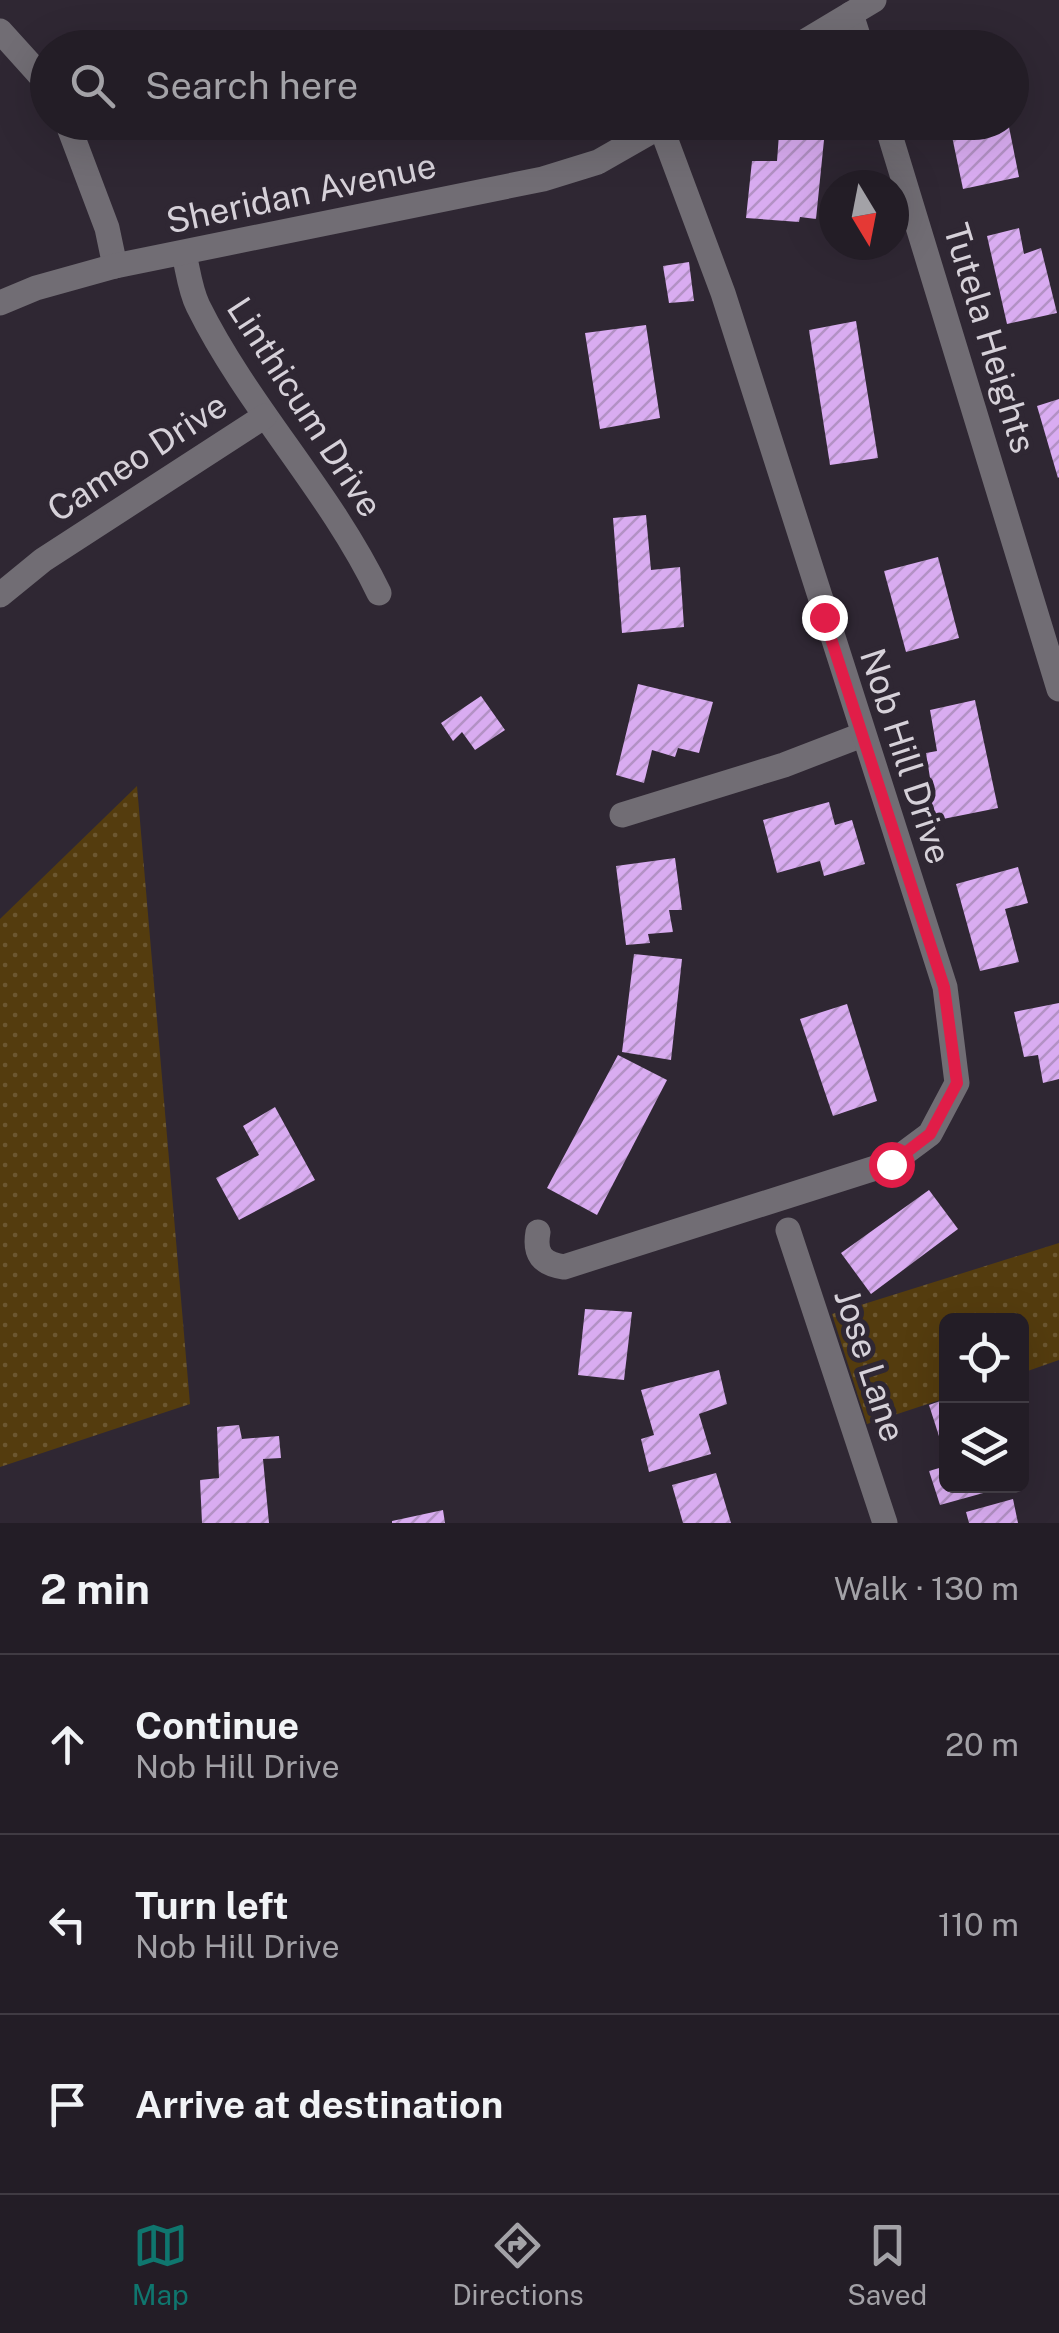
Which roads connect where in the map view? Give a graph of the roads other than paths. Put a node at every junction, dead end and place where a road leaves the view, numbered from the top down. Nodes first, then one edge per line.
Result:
1 (874, 0) edge
2 (851, 14) junction
3 (824, 30) edge
4 (856, 30) edge
5 (0, 31) edge
6 (30, 64) edge
7 (74, 140) edge
8 (637, 140) edge
9 (669, 140) edge
10 (891, 140) edge
11 (184, 254) junction
12 (115, 266) junction
13 (0, 303) edge
14 (265, 416) junction
15 (379, 593) dead end
16 (0, 596) edge
17 (1059, 689) edge
18 (862, 735) junction
19 (622, 815) dead end
20 (788, 1230) dead end
21 (538, 1232) dead end
22 (885, 1523) edge

1 - 2 street
2 - 3 street
2 - 4 street
5 - 6 street
7 - 12 street
8 - 11 street, Sheridan Avenue
9 - 18 street, Nob Hill Drive
10 - 17 street, Tutela Heights
11 - 12 street, Sheridan Avenue
11 - 14 street, Linthicum Drive
12 - 13 street, Sheridan Avenue
14 - 15 street, Linthicum Drive
14 - 16 street, Cameo Drive
18 - 19 street
18 - 21 street, Nob Hill Drive
20 - 22 street, Jose Lane

